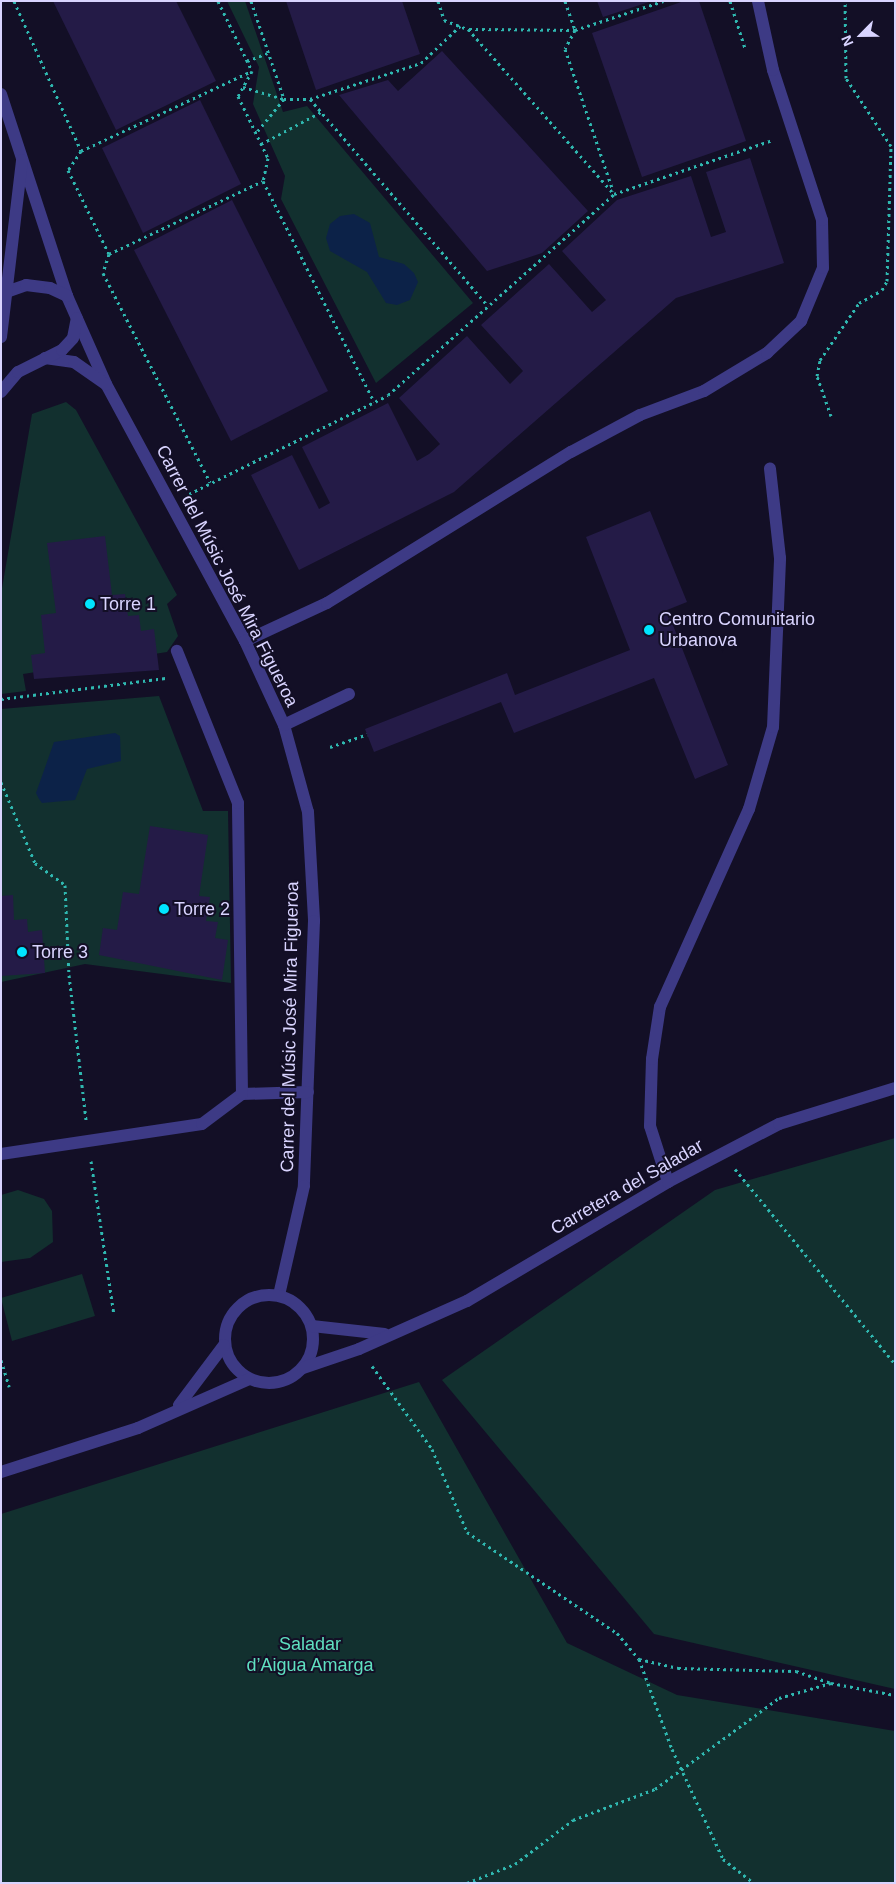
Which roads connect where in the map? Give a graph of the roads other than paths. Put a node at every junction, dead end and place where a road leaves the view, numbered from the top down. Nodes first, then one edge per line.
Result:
1 (758, 1) edge
2 (1, 94) edge
3 (22, 154) junction
4 (9, 291) junction
5 (67, 296) junction
6 (77, 318) junction
7 (1, 336) edge
8 (45, 358) junction
9 (106, 384) junction
10 (1, 392) edge
11 (770, 469) dead end
12 (245, 641) junction
13 (177, 651) dead end
14 (349, 694) dead end
15 (284, 725) junction
16 (895, 1088) edge
17 (308, 1092) junction
18 (242, 1094) junction
19 (1, 1154) edge
20 (668, 1182) junction
21 (279, 1295) junction
22 (312, 1326) junction
23 (385, 1334) junction
24 (224, 1345) junction
25 (303, 1368) junction
26 (249, 1380) junction
27 (177, 1407) junction
28 (1, 1472) edge

1 - 12 street
2 - 3 street, Carrer del Músic José Mira Figueroa
3 - 4 street, Carrer del Músic José Mira Figueroa
3 - 5 street, Carrer del Músic José Mira Figueroa
4 - 5 street
4 - 7 street, Carrer del Músic José Mira Figueroa
5 - 6 street, Carrer del Músic José Mira Figueroa
6 - 8 street
6 - 9 street, Carrer del Músic José Mira Figueroa
8 - 9 street, Carrer del Músic José Mira Figueroa
8 - 10 street
9 - 12 street, Carrer del Músic José Mira Figueroa
11 - 20 street
12 - 15 street, Carrer del Músic José Mira Figueroa
13 - 18 street
14 - 15 street
15 - 17 street, Carrer del Músic José Mira Figueroa
16 - 20 street, Carretera del Saladar
17 - 18 street
17 - 21 street, Carrer del Músic José Mira Figueroa
18 - 19 street
20 - 23 street, Carretera del Saladar
21 - 22 street
21 - 24 street
22 - 23 street, Carretera del Saladar
22 - 25 street
23 - 25 street, Carretera del Saladar
24 - 26 street
24 - 27 street
25 - 26 street
26 - 27 street
27 - 28 street

